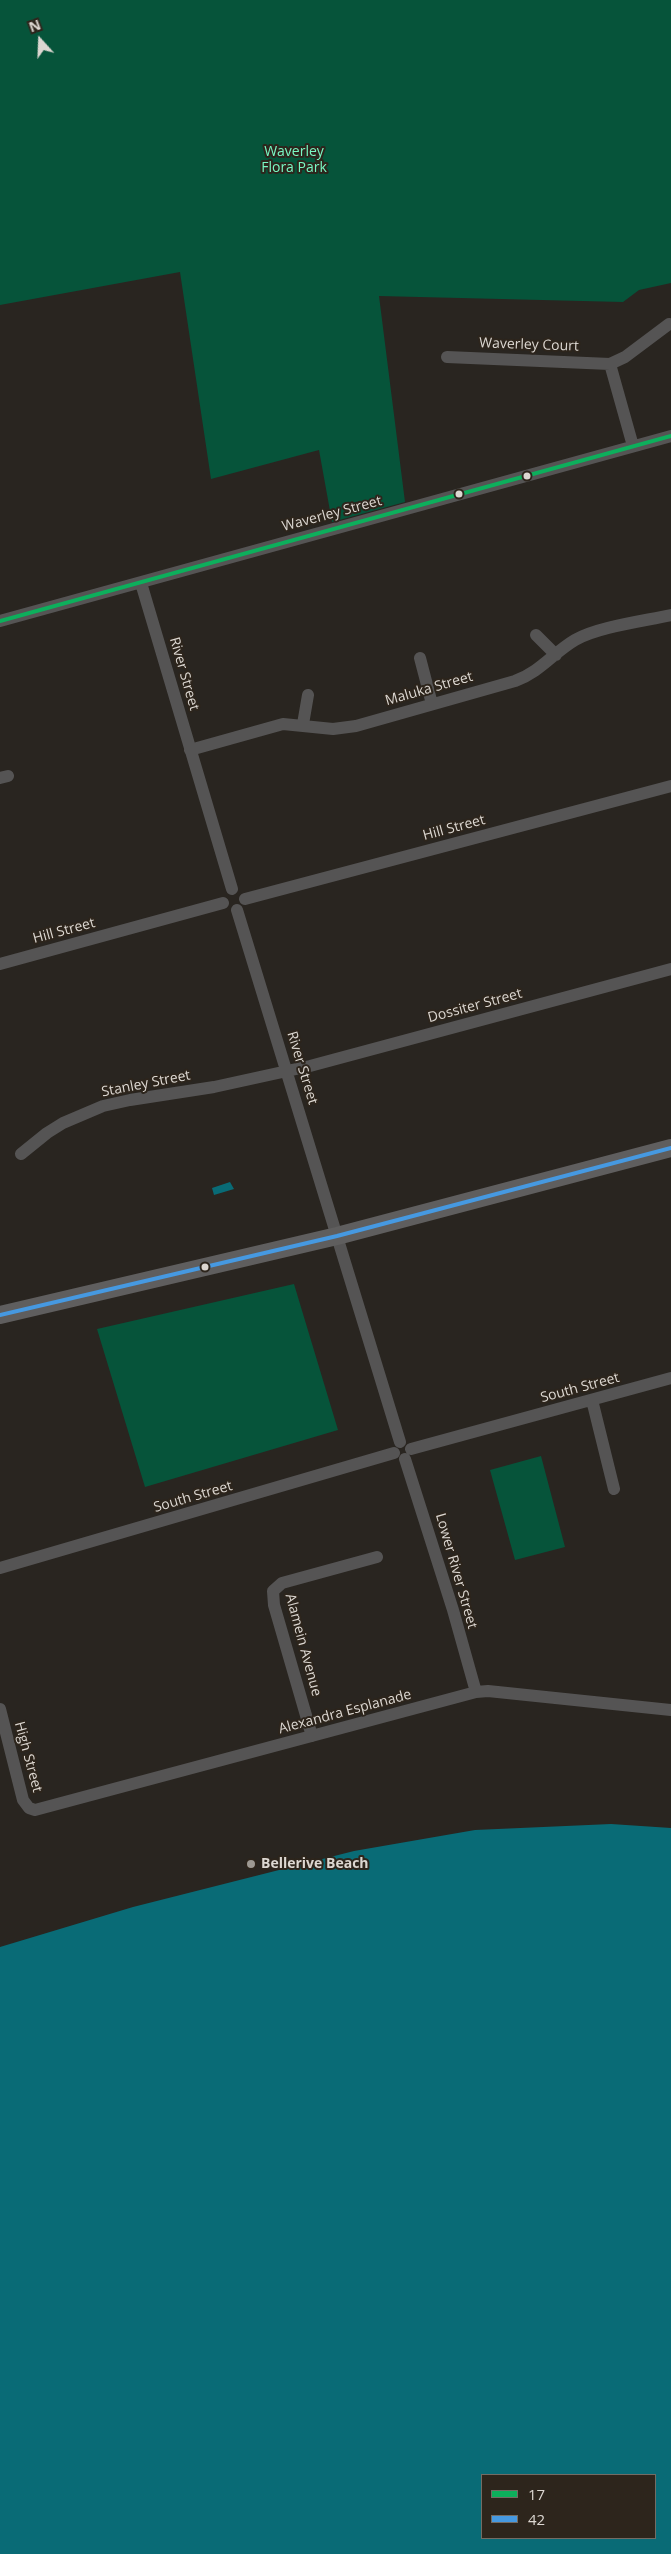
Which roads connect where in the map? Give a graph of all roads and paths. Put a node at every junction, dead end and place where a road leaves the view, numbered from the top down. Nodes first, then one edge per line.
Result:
1 (669, 324) dead end
2 (447, 357) dead end
3 (610, 364) junction
4 (671, 436) edge
5 (633, 446) junction
6 (141, 583) junction
7 (671, 615) edge
8 (0, 621) edge
9 (536, 635) dead end
10 (556, 655) junction
11 (420, 658) dead end
12 (308, 695) dead end
13 (432, 704) junction
14 (303, 724) junction
15 (190, 750) junction
16 (671, 786) edge
17 (232, 889) junction
18 (223, 903) junction
19 (241, 905) junction
20 (0, 964) edge
21 (671, 969) edge
22 (288, 1071) junction
23 (671, 1148) edge
24 (21, 1154) dead end
25 (337, 1236) junction
26 (0, 1315) edge
27 (671, 1378) edge
28 (592, 1400) junction
29 (402, 1451) junction
30 (614, 1489) dead end
31 (377, 1557) dead end
32 (0, 1568) edge
33 (476, 1692) junction
34 (0, 1709) edge
35 (671, 1710) edge
36 (2, 1727) edge
37 (312, 1736) junction
38 (31, 1810) joint

1 - 3 street, Waverley Court
2 - 3 street, Waverley Court
3 - 5 street
4 - 5 street, Waverley Street
5 - 6 street, Waverley Street
6 - 8 street, Waverley Street
6 - 15 street, River Street
7 - 10 street, Maluka Street
9 - 10 street
10 - 13 street, Maluka Street
11 - 13 street
12 - 14 street
13 - 14 street, Maluka Street
14 - 15 street, Maluka Street
15 - 17 street, River Street
16 - 19 street, Hill Street
17 - 18 street
17 - 19 street
18 - 19 street
18 - 20 street, Hill Street
19 - 22 street, River Street
21 - 22 street, Dossiter Street
22 - 24 street, Stanley Street
22 - 25 street, River Street
23 - 25 main road
25 - 26 main road
25 - 29 street, Lower River Street
27 - 28 street, South Street
28 - 29 street, South Street
28 - 30 street
29 - 32 street, South Street
29 - 33 street, Lower River Street
31 - 37 street, Alamein Avenue
33 - 35 street, Alexandra Esplanade
33 - 37 street, Alexandra Esplanade
34 - 36 street, High Street
36 - 38 street, High Street
37 - 38 street, Alexandra Esplanade

